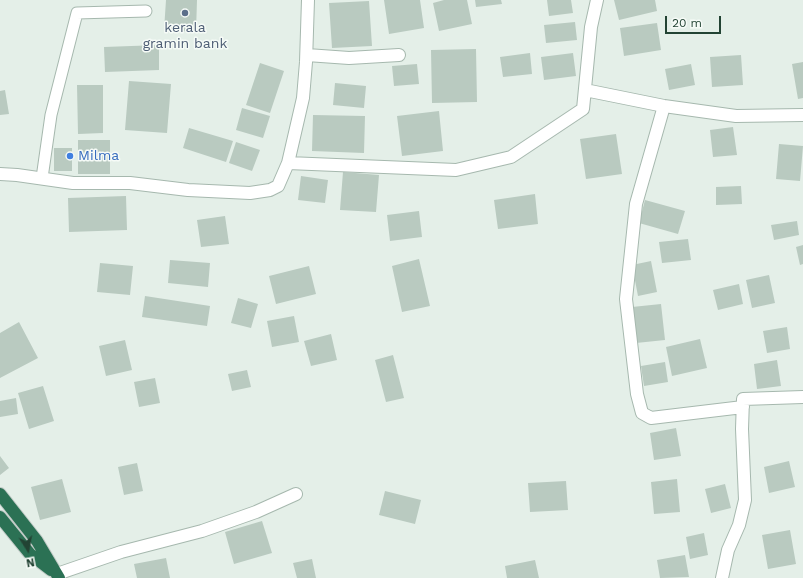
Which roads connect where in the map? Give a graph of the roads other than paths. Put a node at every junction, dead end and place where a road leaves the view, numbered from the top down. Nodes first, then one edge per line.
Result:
1 (308, 0) edge
2 (597, 0) edge
3 (146, 11) dead end
4 (307, 55) junction
5 (399, 55) dead end
6 (585, 90) junction
7 (664, 106) junction
8 (803, 115) edge
9 (288, 163) junction
10 (0, 174) edge
11 (42, 178) junction
12 (803, 397) edge
13 (743, 407) junction
14 (0, 494) edge
15 (296, 494) dead end
16 (0, 517) edge
17 (58, 576) edge
18 (722, 578) edge

1 - 4 street
2 - 6 street
3 - 11 lane
4 - 5 street
4 - 9 street
6 - 7 street
6 - 9 street
7 - 8 street
7 - 13 street
9 - 11 street
10 - 11 street
12 - 13 street
13 - 18 street
14 - 17 highway
15 - 17 street
16 - 17 highway

